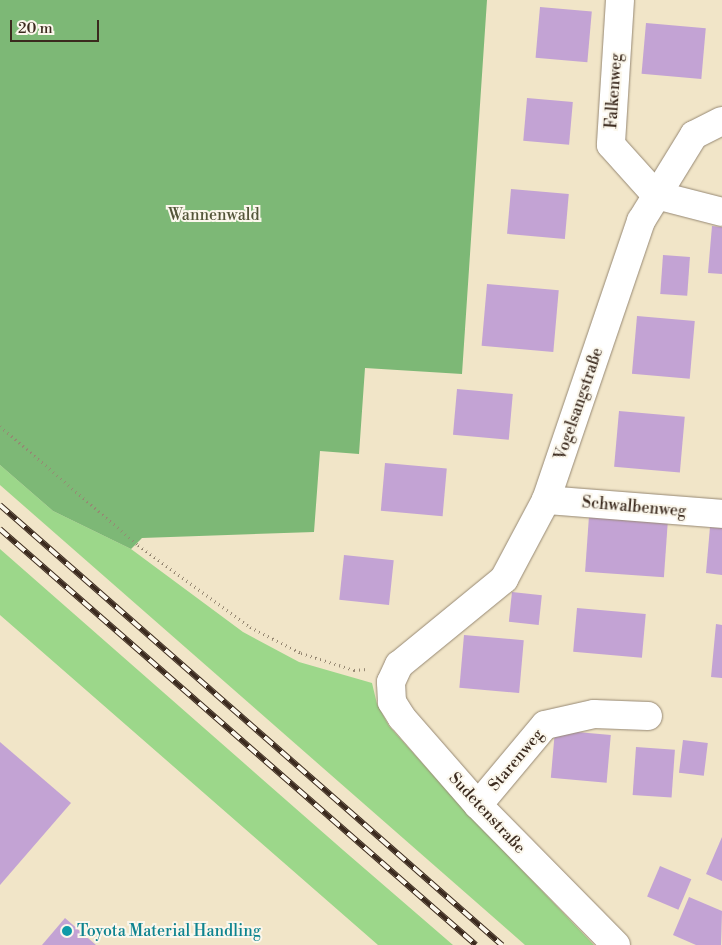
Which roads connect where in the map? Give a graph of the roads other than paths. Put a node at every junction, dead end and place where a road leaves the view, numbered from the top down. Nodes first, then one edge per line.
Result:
1 (620, 0) edge
2 (722, 121) edge
3 (656, 195) junction
4 (722, 212) edge
5 (546, 500) junction
6 (722, 514) edge
7 (399, 665) joint
8 (648, 716) dead end
9 (478, 805) junction
10 (616, 945) edge

1 - 3 street, Falkenweg
2 - 3 street, Vogelsangstraße
3 - 4 street
3 - 5 street, Vogelsangstraße
5 - 6 street, Schwalbenweg
5 - 7 street, Vogelsangstraße
7 - 9 street, Sudetenstraße
8 - 9 street, Starenweg
9 - 10 street, Sudetenstraße

